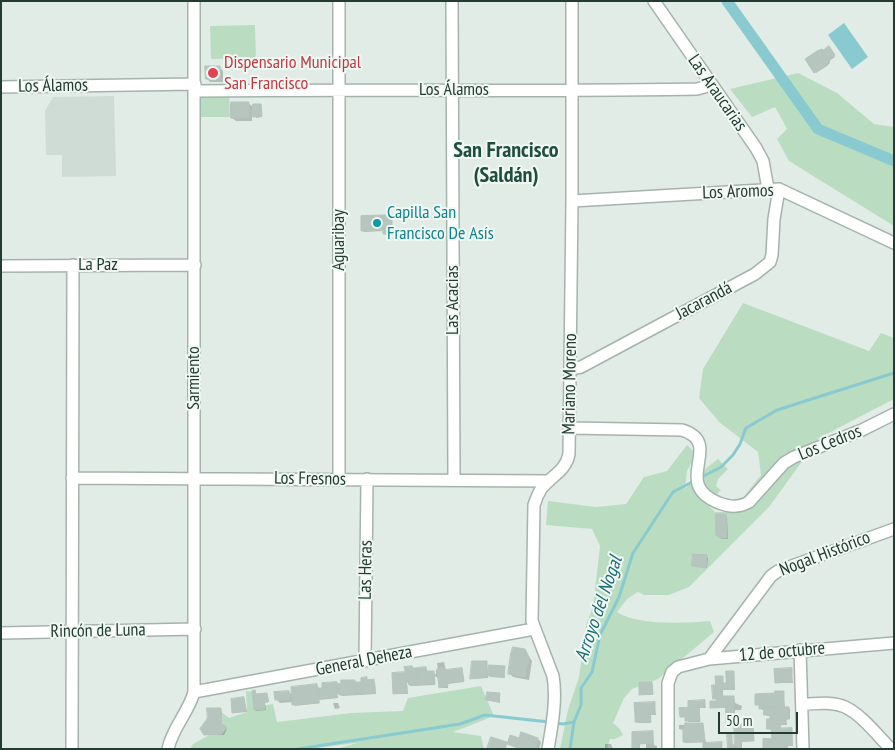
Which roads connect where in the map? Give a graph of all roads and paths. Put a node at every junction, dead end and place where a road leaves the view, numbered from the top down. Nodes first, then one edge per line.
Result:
1 (194, 1) edge
2 (339, 1) edge
3 (452, 1) edge
4 (572, 1) edge
5 (654, 1) edge
6 (712, 85) junction
7 (1, 87) edge
8 (195, 88) junction
9 (339, 90) junction
10 (453, 90) junction
11 (572, 91) junction
12 (773, 189) junction
13 (572, 201) junction
14 (894, 243) edge
15 (195, 264) junction
16 (73, 265) junction
17 (1, 266) edge
18 (570, 369) junction
19 (894, 414) edge
20 (570, 428) junction
21 (72, 478) junction
22 (194, 478) junction
23 (338, 479) junction
24 (367, 479) junction
25 (454, 479) junction
26 (548, 481) junction
27 (894, 529) edge
28 (195, 629) junction
29 (534, 629) junction
30 (72, 631) junction
31 (1, 633) edge
32 (894, 642) edge
33 (800, 650) junction
34 (708, 660) junction
35 (365, 661) junction
36 (194, 692) junction
37 (802, 704) junction
38 (72, 749) edge
39 (168, 749) edge
40 (548, 749) edge
41 (668, 749) edge
42 (803, 749) edge
43 (891, 749) edge

1 - 8 street, Sarmiento
2 - 9 street, Aguaribay
3 - 10 street, Las Acacias
4 - 11 street, Mariano Moreno
5 - 6 street, Las Araucarias
6 - 11 street, Los Álamos
6 - 12 street, Las Araucarias
7 - 8 street, Los Álamos
8 - 9 street, Los Álamos
8 - 15 street, Sarmiento
9 - 10 street, Los Álamos
9 - 23 street, Aguaribay
10 - 11 street, Los Álamos
10 - 25 street, Las Acacias
11 - 13 street, Mariano Moreno
12 - 13 street, Los Aromos
12 - 14 street, Los Aromos
12 - 18 street, Jacarandá
13 - 18 street, Mariano Moreno
15 - 16 street, La Paz
15 - 22 street, Sarmiento
16 - 17 street, La Paz
16 - 21 street
18 - 20 street, Mariano Moreno
19 - 20 street, Los Cedros
20 - 26 street, Mariano Moreno
21 - 22 street, Los Fresnos
21 - 30 street
22 - 23 street, Los Fresnos
22 - 28 street, Sarmiento
23 - 24 street, Los Fresnos
24 - 25 street, Los Fresnos
24 - 35 street, Las Heras
25 - 26 street, Los Fresnos
26 - 29 street, Mariano Moreno
27 - 34 street, Nogal Histórico
28 - 30 street, Rincón de Luna
28 - 36 street, Sarmiento
29 - 35 street, General Deheza
29 - 40 street, Mariano Moreno
30 - 31 street, Rincón de Luna
30 - 38 street
32 - 33 street, 12 de octubre
33 - 34 street, 12 de octubre
33 - 37 street
34 - 41 street, 12 de octubre
35 - 36 street, General Deheza
36 - 39 street, Sarmiento
37 - 42 street
37 - 43 street

